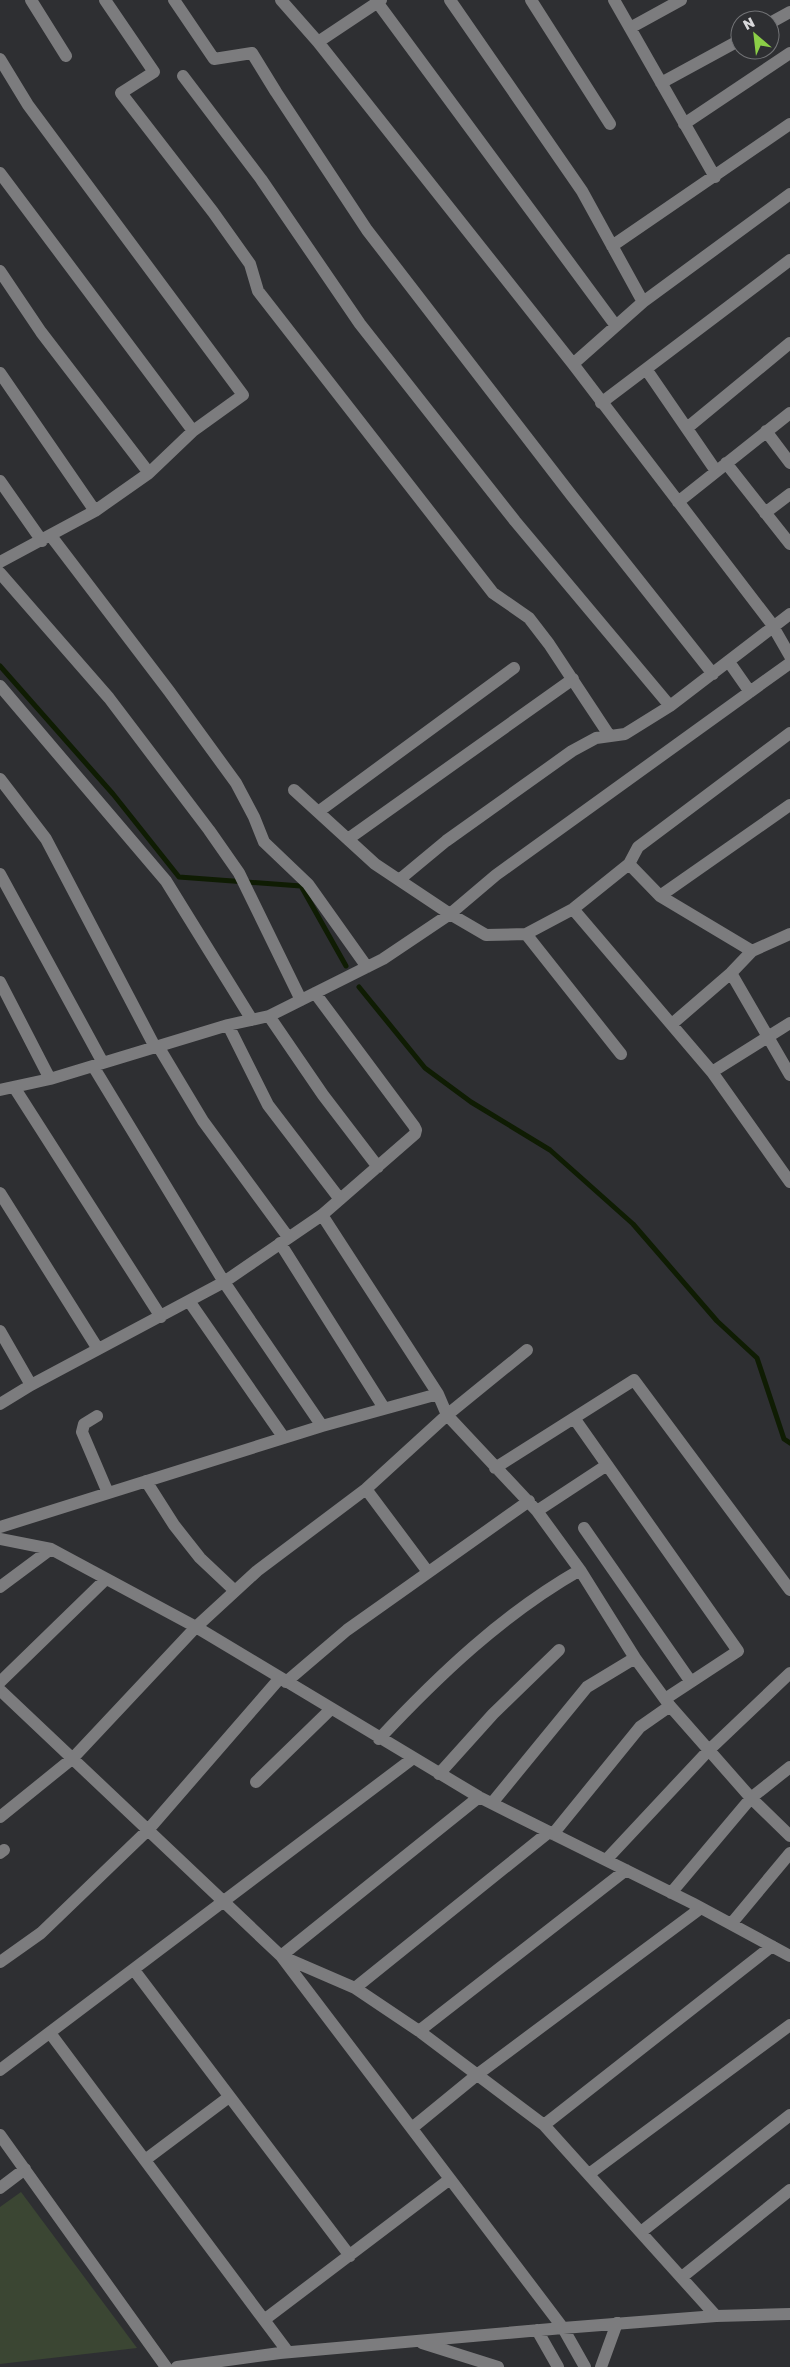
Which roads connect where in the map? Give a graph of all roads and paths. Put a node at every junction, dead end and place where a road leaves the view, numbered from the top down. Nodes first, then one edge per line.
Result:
1 (31, 0) edge
2 (105, 0) edge
3 (174, 0) edge
4 (281, 0) edge
5 (450, 0) edge
6 (531, 0) edge
7 (614, 0) edge
8 (681, 0) edge
9 (379, 1) edge
10 (630, 28) junction
11 (318, 42) junction
12 (730, 45) edge
13 (790, 53) edge
14 (66, 56) dead end
15 (0, 59) edge
16 (182, 76) dead end
17 (661, 83) junction
18 (610, 124) dead end
19 (684, 124) junction
20 (790, 124) edge
21 (0, 173) edge
22 (714, 177) junction
23 (790, 194) edge
24 (612, 246) junction
25 (790, 260) edge
26 (0, 271) edge
27 (643, 302) junction
28 (616, 326) junction
29 (790, 343) edge
30 (573, 364) junction
31 (646, 369) junction
32 (0, 373) edge
33 (601, 403) junction
34 (790, 413) edge
35 (687, 428) junction
36 (192, 431) junction
37 (766, 431) junction
38 (726, 463) junction
39 (790, 463) edge
40 (716, 471) junction
41 (149, 473) junction
42 (0, 481) edge
43 (790, 494) edge
44 (678, 502) junction
45 (95, 511) junction
46 (766, 513) junction
47 (46, 538) junction
48 (790, 544) edge
49 (0, 562) edge
50 (0, 572) edge
51 (790, 614) edge
52 (774, 627) junction
53 (790, 656) edge
54 (729, 662) junction
55 (790, 663) edge
56 (514, 668) dead end
57 (713, 674) junction
58 (573, 679) junction
59 (0, 686) edge
60 (750, 692) junction
61 (670, 706) junction
62 (790, 733) edge
63 (609, 735) junction
64 (0, 779) edge
65 (294, 790) dead end
66 (790, 804) edge
67 (318, 812) junction
68 (348, 839) junction
69 (628, 864) junction
70 (0, 874) edge
71 (399, 880) junction
72 (660, 896) junction
73 (573, 909) junction
74 (450, 914) junction
75 (526, 934) junction
76 (790, 934) edge
77 (752, 951) junction
78 (368, 967) junction
79 (731, 973) junction
80 (0, 982) edge
81 (315, 993) junction
82 (300, 1000) junction
83 (269, 1016) junction
84 (252, 1020) junction
85 (790, 1023) edge
86 (672, 1024) junction
87 (228, 1025) junction
88 (767, 1037) junction
89 (157, 1047) junction
90 (621, 1054) dead end
91 (98, 1064) junction
92 (712, 1072) junction
93 (790, 1075) edge
94 (50, 1079) junction
95 (14, 1087) junction
96 (0, 1090) edge
97 (378, 1167) junction
98 (790, 1182) edge
99 (0, 1193) edge
100 (339, 1198) junction
101 (322, 1215) junction
102 (284, 1240) junction
103 (224, 1282) junction
104 (189, 1301) junction
105 (161, 1317) junction
106 (0, 1331) edge
107 (98, 1350) junction
108 (527, 1350) dead end
109 (31, 1385) junction
110 (438, 1394) junction
111 (0, 1404) edge
112 (384, 1408) junction
113 (447, 1415) junction
114 (97, 1416) dead end
115 (574, 1418) junction
116 (322, 1426) junction
117 (284, 1438) junction
118 (607, 1465) junction
119 (495, 1468) junction
120 (146, 1481) junction
121 (366, 1489) junction
122 (108, 1493) junction
123 (533, 1506) junction
124 (0, 1527) edge
125 (584, 1528) dead end
126 (0, 1539) edge
127 (51, 1549) junction
128 (580, 1570) junction
129 (428, 1572) junction
130 (106, 1579) junction
131 (0, 1587) edge
132 (790, 1590) edge
133 (235, 1591) junction
134 (196, 1628) junction
135 (559, 1650) dead end
136 (636, 1658) junction
137 (790, 1673) edge
138 (283, 1680) junction
139 (0, 1682) edge
140 (691, 1682) junction
141 (0, 1690) edge
142 (668, 1702) junction
143 (330, 1709) junction
144 (379, 1739) junction
145 (708, 1750) junction
146 (73, 1758) junction
147 (412, 1759) junction
148 (790, 1766) edge
149 (439, 1774) junction
150 (256, 1782) dead end
151 (479, 1797) junction
152 (751, 1798) junction
153 (492, 1803) junction
154 (0, 1817) edge
155 (148, 1830) junction
156 (551, 1833) junction
157 (790, 1836) edge
158 (790, 1853) edge
159 (606, 1860) junction
160 (626, 1870) junction
161 (671, 1893) junction
162 (224, 1901) junction
163 (701, 1908) junction
164 (731, 1924) junction
165 (772, 1946) junction
166 (789, 1954) edge
167 (281, 1956) junction
168 (0, 1962) edge
169 (134, 1970) junction
170 (355, 1988) junction
171 (790, 2025) edge
172 (419, 2031) junction
173 (50, 2033) junction
174 (0, 2070) edge
175 (478, 2074) junction
176 (229, 2097) junction
177 (790, 2115) edge
178 (544, 2125) junction
179 (412, 2128) junction
180 (0, 2135) edge
181 (145, 2160) junction
182 (25, 2169) junction
183 (589, 2174) junction
184 (450, 2179) junction
185 (0, 2188) edge
186 (790, 2190) edge
187 (641, 2232) junction
188 (350, 2256) junction
189 (682, 2276) junction
190 (790, 2306) edge
191 (784, 2315) edge
192 (716, 2316) junction
193 (264, 2320) junction
194 (617, 2324) junction
195 (563, 2328) junction
196 (537, 2330) junction
197 (415, 2341) junction
198 (288, 2352) junction
199 (166, 2367) edge
200 (178, 2367) edge
201 (498, 2367) edge
202 (558, 2367) edge
203 (586, 2367) edge
204 (601, 2367) edge

1 - 14 street
2 - 58 street
3 - 57 street
4 - 11 street
5 - 24 street
6 - 18 street
7 - 10 street
8 - 10 street
9 - 11 street
9 - 28 street
10 - 17 street
11 - 30 street
12 - 17 street
13 - 19 street
15 - 36 street
16 - 61 street
17 - 19 street
19 - 22 street
20 - 22 street
21 - 36 street
22 - 24 street
23 - 27 street
24 - 27 street
25 - 31 street
26 - 41 street
27 - 28 street
28 - 30 street
29 - 35 street
30 - 33 street
31 - 33 street
31 - 35 street
32 - 45 street
33 - 44 street
34 - 37 street
35 - 40 street
36 - 41 street
37 - 38 street
37 - 39 street
38 - 40 street
38 - 46 street
40 - 44 street
41 - 45 street
42 - 47 street
43 - 46 street
44 - 52 street
45 - 47 street
46 - 48 street
47 - 49 street
47 - 78 street
50 - 82 street
51 - 52 street
52 - 53 street
52 - 54 street
54 - 57 street
54 - 60 street
55 - 60 street
56 - 67 street
57 - 61 street
58 - 63 street
58 - 68 street
59 - 84 street
60 - 74 street
61 - 63 street
62 - 69 street
63 - 71 street
64 - 89 street
65 - 67 street
66 - 72 street
67 - 68 street
68 - 71 street
69 - 72 street
69 - 73 street
70 - 91 street
71 - 74 street
72 - 77 street
73 - 75 street
73 - 86 street
74 - 75 street
74 - 78 street
75 - 90 street
76 - 77 street
77 - 79 street
78 - 81 street
79 - 86 street
79 - 88 street
80 - 94 street
81 - 82 street
81 - 97 street
82 - 83 street
83 - 84 street
83 - 97 street
84 - 87 street
85 - 88 street
86 - 92 street
87 - 89 street
87 - 100 street
88 - 92 street
88 - 93 street
89 - 91 street
89 - 102 street
91 - 94 street
91 - 103 street
92 - 98 street
94 - 95 street
95 - 96 street
95 - 105 street
97 - 100 street
99 - 107 street
100 - 101 street
101 - 102 street
101 - 110 street
102 - 103 street
102 - 112 street
103 - 104 street
103 - 116 street
104 - 105 street
104 - 117 street
105 - 107 street
106 - 109 street
107 - 109 street
108 - 113 street
109 - 111 street
110 - 112 street
110 - 113 street
112 - 116 street
113 - 119 street
113 - 121 street
114 - 122 street
115 - 118 street
115 - 119 street
115 - 132 street
116 - 117 street
117 - 120 street
118 - 123 street
118 - 140 street
119 - 123 street
120 - 122 street
120 - 133 street
121 - 129 street
121 - 133 street
122 - 124 street
123 - 128 street
123 - 129 street
125 - 140 street
126 - 127 street
127 - 130 street
127 - 131 street
128 - 136 street
128 - 144 street
129 - 138 street
130 - 134 street
130 - 139 street
133 - 134 street
134 - 138 street
134 - 146 street
135 - 149 street
136 - 142 street
136 - 153 street
137 - 145 street
138 - 143 street
138 - 155 street
140 - 142 street
141 - 146 street
142 - 145 street
142 - 156 street
143 - 144 street
143 - 150 street
144 - 147 street
145 - 152 street
145 - 159 street
146 - 154 street
146 - 155 street
147 - 149 street
147 - 162 street
148 - 152 street
149 - 151 street
151 - 153 street
151 - 167 street
152 - 157 street
152 - 161 street
153 - 156 street
155 - 162 street
155 - 168 street
156 - 159 street
156 - 170 street
158 - 164 street
159 - 160 street
160 - 161 street
160 - 172 street
161 - 163 street
162 - 167 street
162 - 169 street
163 - 164 street
163 - 175 street
164 - 165 street
165 - 166 street
165 - 178 street
167 - 170 street
167 - 179 street
169 - 173 street
169 - 176 street
170 - 172 street
171 - 183 street
172 - 175 street
173 - 174 street
173 - 181 street
175 - 178 street
175 - 179 street
176 - 181 street
176 - 188 street
177 - 187 street
178 - 183 street
179 - 184 street
180 - 182 street
181 - 193 street
182 - 185 street
182 - 199 street
183 - 187 street
184 - 188 street
184 - 195 street
186 - 189 street
187 - 189 street
188 - 193 street
189 - 192 street
190 - 191 street
191 - 192 street
192 - 194 street
193 - 198 street
194 - 195 street
194 - 204 street
195 - 196 street
195 - 203 street
196 - 197 street
196 - 202 street
197 - 198 street
197 - 201 street
198 - 200 street

